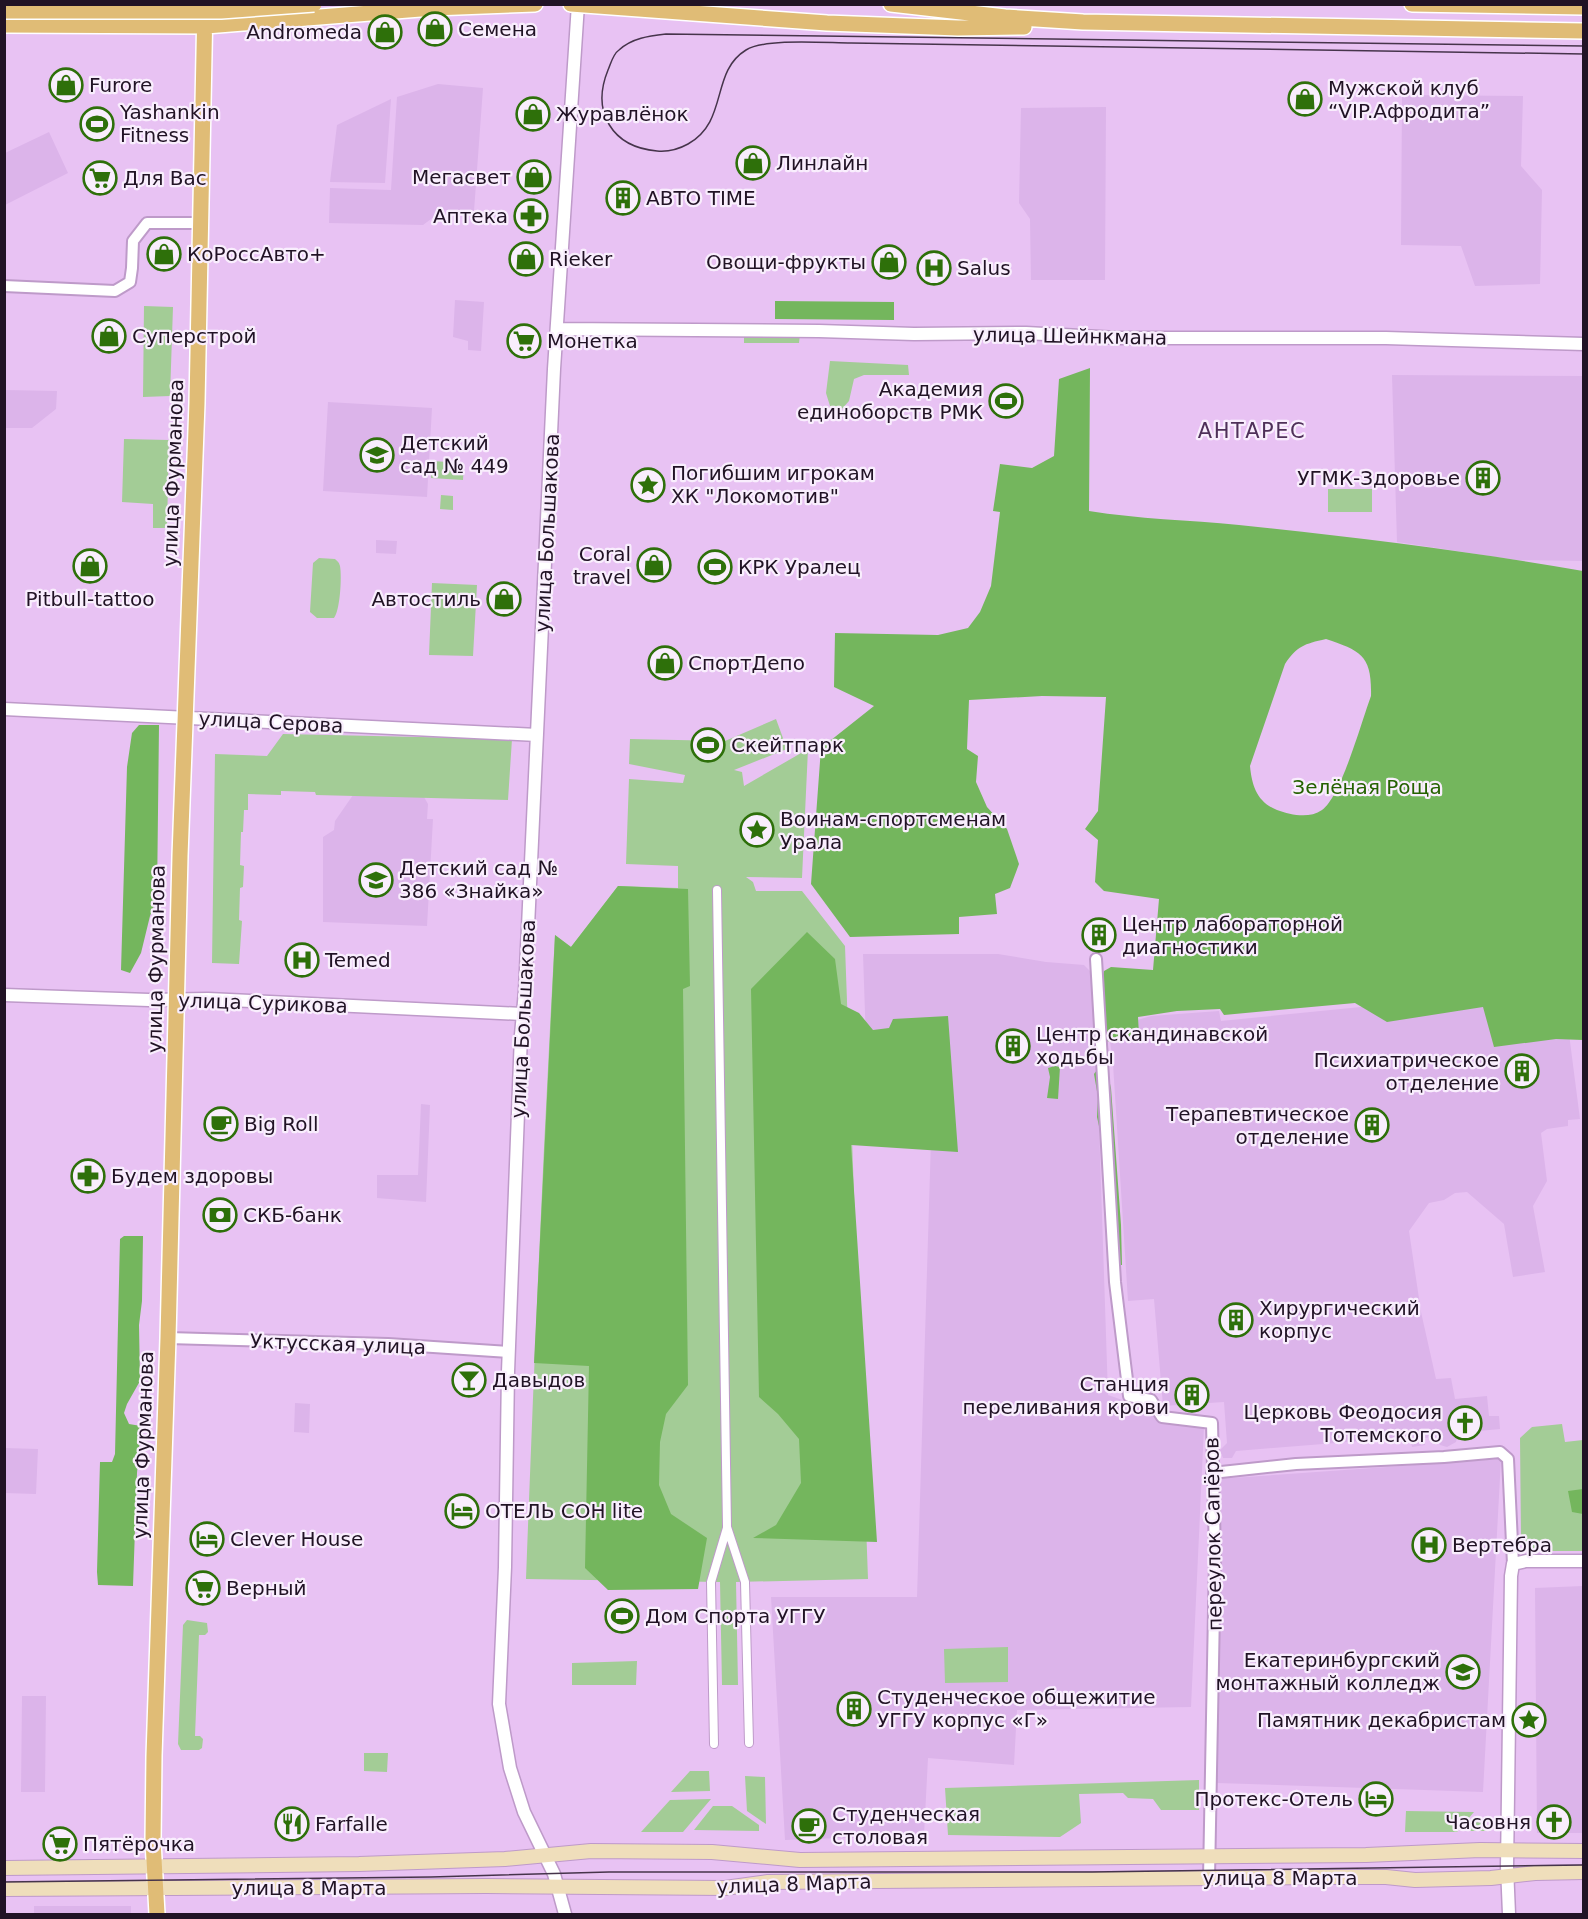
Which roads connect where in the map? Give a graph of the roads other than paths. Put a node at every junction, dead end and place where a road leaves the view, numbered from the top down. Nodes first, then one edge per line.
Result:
1 (205, 4) edge
2 (314, 4) edge
3 (535, 4) edge
4 (571, 4) edge
5 (891, 4) edge
6 (1412, 4) edge
7 (578, 5) edge
8 (1584, 7) edge
9 (4, 11) edge
10 (1083, 22) junction
11 (4, 25) edge
12 (206, 26) junction
13 (1584, 31) edge
14 (201, 223) junction
15 (4, 286) edge
16 (557, 329) junction
17 (1584, 344) edge
18 (4, 709) edge
19 (186, 718) junction
20 (537, 735) junction
21 (717, 890) dead end
22 (1096, 960) dead end
23 (4, 995) edge
24 (177, 999) junction
25 (522, 1014) junction
26 (168, 1338) junction
27 (509, 1352) junction
28 (1212, 1473) junction
29 (727, 1527) junction
30 (1584, 1561) edge
31 (1513, 1564) junction
32 (749, 1743) dead end
33 (714, 1744) dead end
34 (1508, 1851) junction
35 (1584, 1851) edge
36 (546, 1855) junction
37 (1210, 1856) junction
38 (155, 1866) junction
39 (4, 1868) edge
40 (1584, 1872) edge
41 (1507, 1876) junction
42 (1209, 1878) junction
43 (559, 1886) junction
44 (4, 1889) edge
45 (157, 1889) junction
46 (158, 1914) edge
47 (565, 1914) edge
48 (1509, 1914) edge

1 - 12 main road, улица Фурманова
2 - 9 main road, bridge
3 - 12 main road
4 - 7 main road
5 - 10 main road
6 - 8 main road
7 - 10 main road
7 - 16 street, улица Большакова
10 - 13 main road
11 - 12 main road
12 - 14 main road, улица Фурманова
14 - 15 street
14 - 19 main road, улица Фурманова
16 - 17 street, улица Шейнкмана
16 - 20 street, улица Большакова
18 - 19 street, улица Серова
19 - 20 street, улица Серова
19 - 24 main road, улица Фурманова
20 - 25 street, улица Большакова
21 - 29 street
22 - 28 street, переулок Сапёров
23 - 24 street, улица Сурикова
24 - 25 street, улица Сурикова
24 - 26 main road, улица Фурманова
25 - 27 street, улица Большакова
26 - 27 street, Уктусская улица
26 - 38 main road, улица Фурманова
27 - 36 street, улица Большакова
28 - 31 street
28 - 37 street, переулок Сапёров
29 - 32 street
29 - 33 street
30 - 31 street
31 - 34 street
34 - 35 main road, улица 8 Марта
34 - 37 main road, улица 8 Марта
34 - 41 street
36 - 37 main road, улица 8 Марта
36 - 38 main road, улица 8 Марта
36 - 43 street, улица Большакова
37 - 42 street, переулок Сапёров
38 - 39 main road, улица 8 Марта
38 - 45 main road, улица Фурманова
40 - 41 main road, улица 8 Марта
41 - 42 main road, улица 8 Марта
41 - 48 street
42 - 43 main road, улица 8 Марта
43 - 45 main road, улица 8 Марта
43 - 47 street, улица Большакова
44 - 45 main road, улица 8 Марта
45 - 46 main road, улица Фурманова

